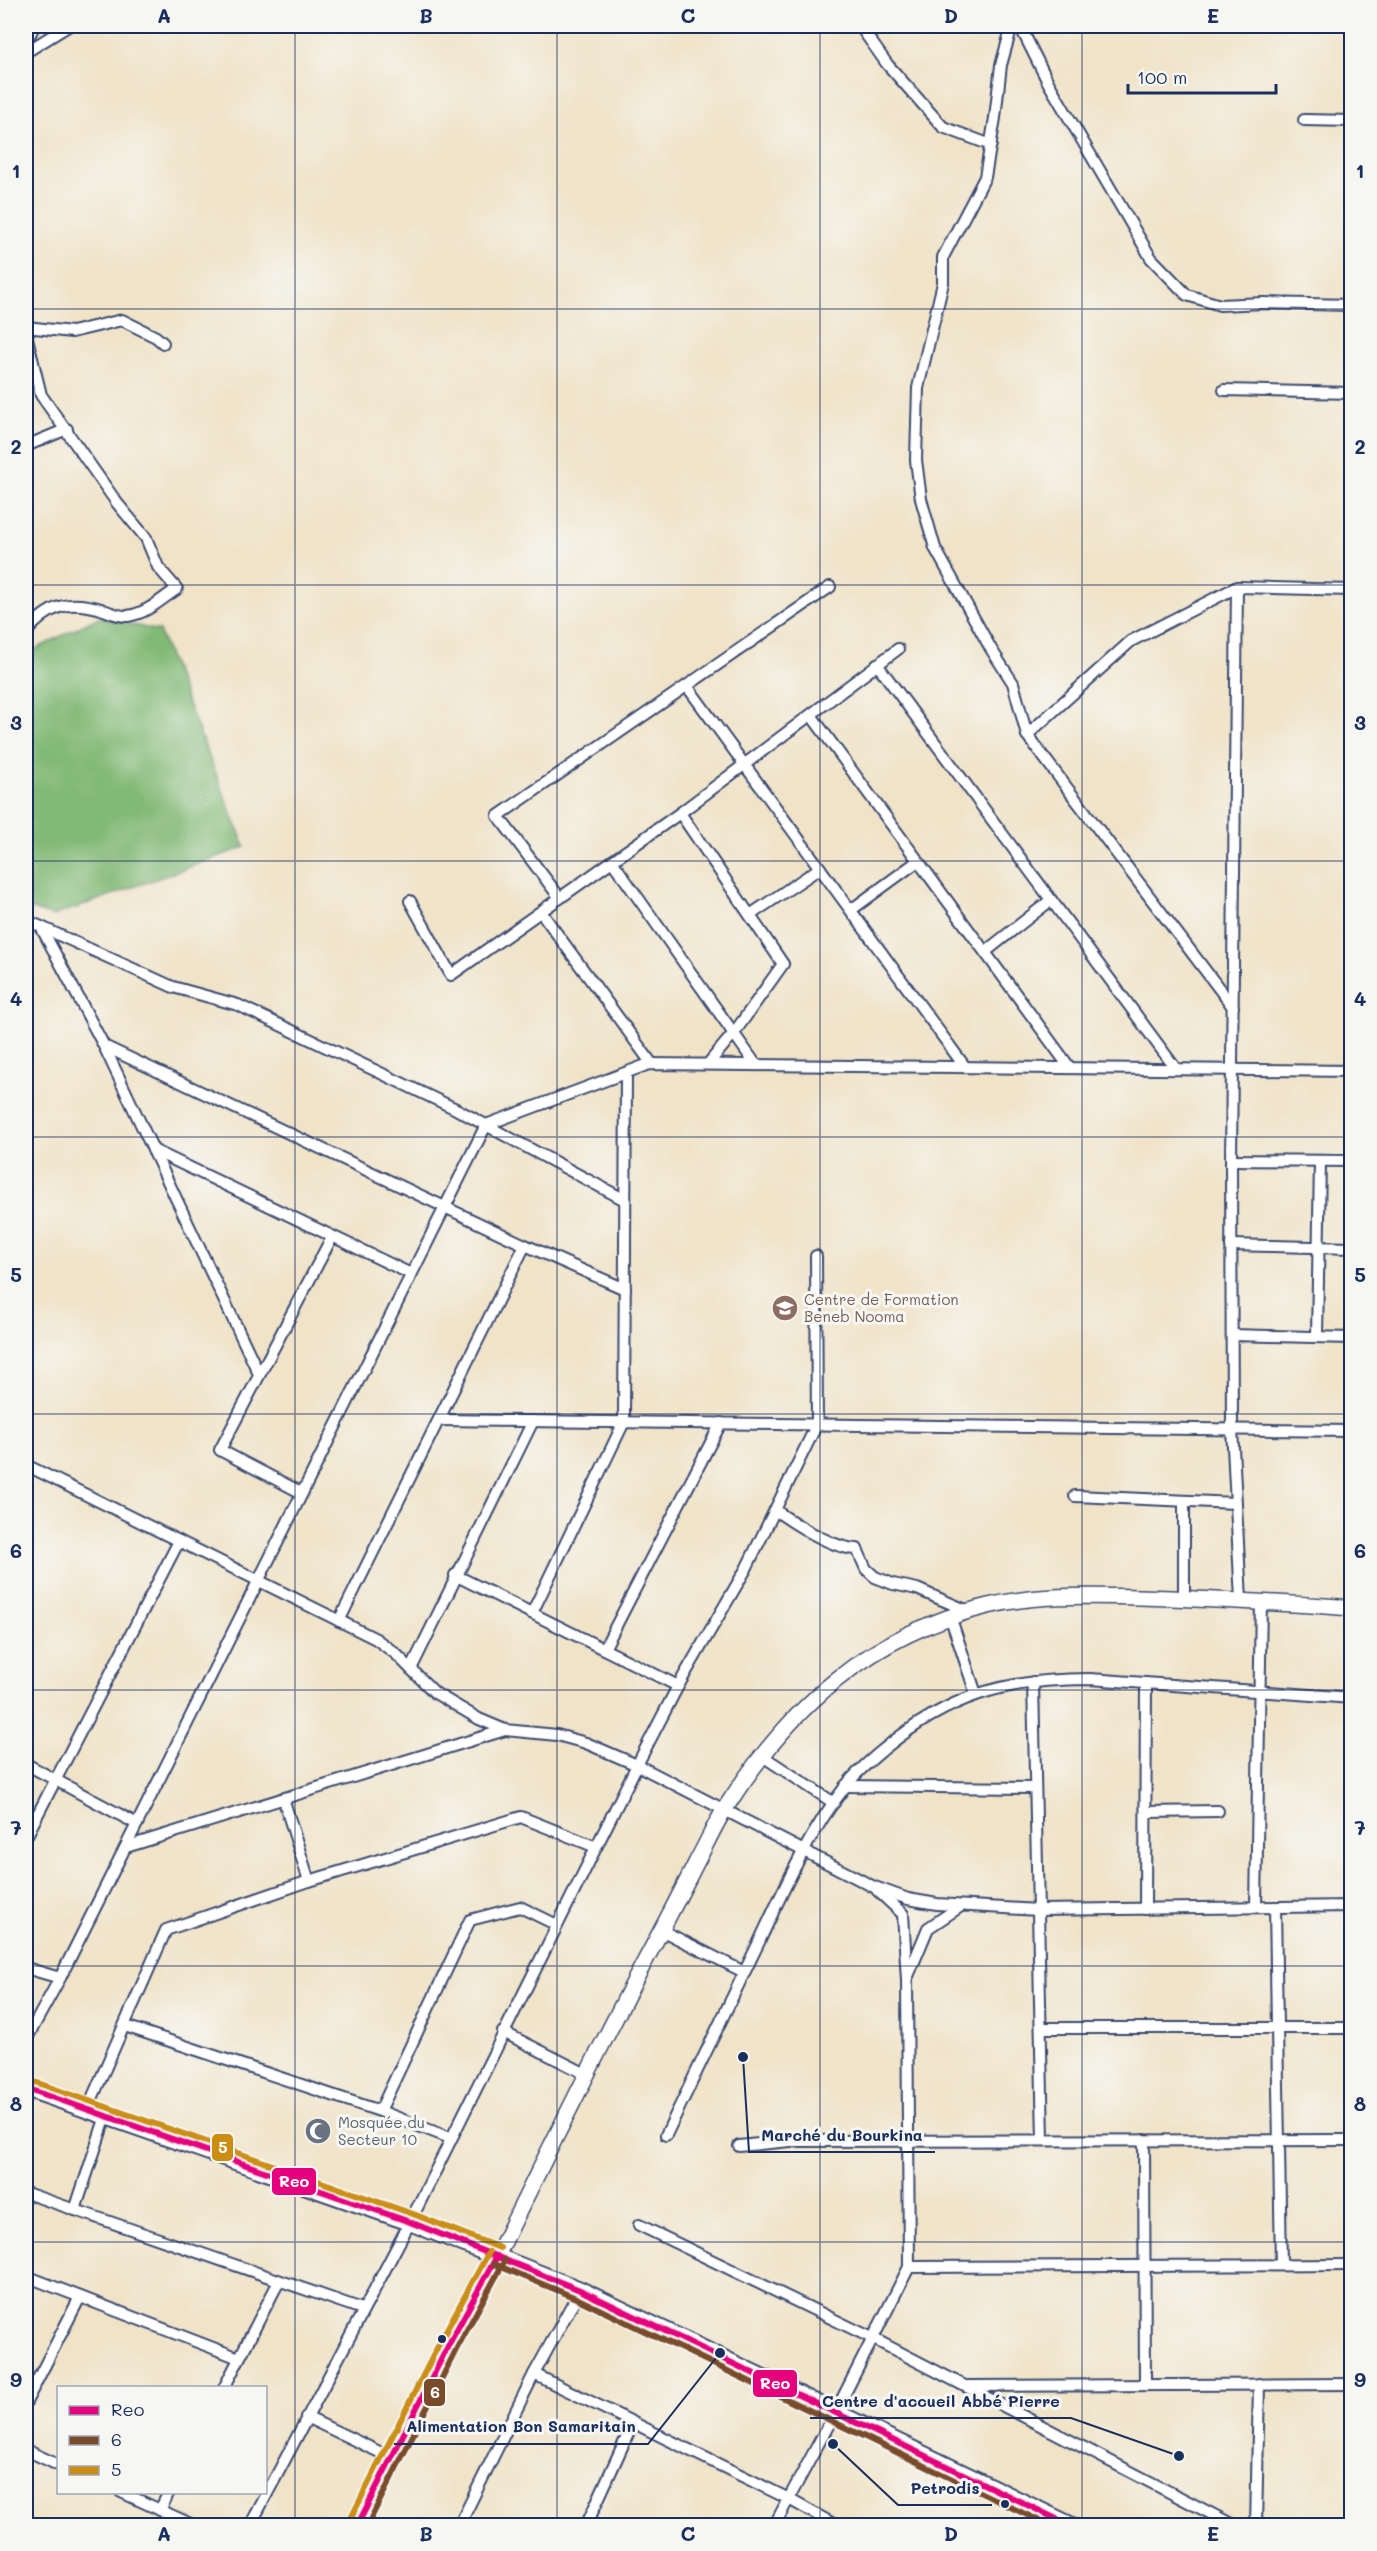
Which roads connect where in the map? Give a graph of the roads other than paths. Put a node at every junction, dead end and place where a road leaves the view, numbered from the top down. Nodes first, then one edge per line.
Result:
1 (34, 26) edge
2 (68, 26) edge
3 (860, 26) edge
4 (1012, 26) edge
5 (1020, 26) edge
6 (26, 42) edge
7 (26, 52) edge
8 (1304, 120) dead end
9 (1352, 121) edge
10 (991, 145) junction
11 (1352, 305) edge
12 (26, 327) edge
13 (26, 333) edge
14 (163, 344) dead end
15 (1224, 390) dead end
16 (1352, 393) edge
17 (67, 429) junction
18 (26, 446) edge
19 (830, 587) dead end
20 (1237, 587) junction
21 (1352, 590) edge
22 (26, 632) edge
23 (898, 649) dead end
24 (878, 664) junction
25 (687, 686) junction
26 (811, 715) junction
27 (1027, 735) junction
28 (744, 765) junction
29 (680, 813) junction
30 (612, 861) junction
31 (918, 861) junction
32 (820, 868) junction
33 (560, 898) junction
34 (1051, 900) junction
35 (410, 901) dead end
36 (851, 910) junction
37 (541, 912) junction
38 (750, 915) junction
39 (26, 920) edge
40 (41, 927) junction
41 (985, 952) junction
42 (1233, 1007) junction
43 (734, 1033) junction
44 (104, 1046) junction
45 (652, 1064) junction
46 (708, 1064) junction
47 (756, 1065) junction
48 (965, 1067) junction
49 (1070, 1068) junction
50 (1176, 1069) junction
51 (1232, 1069) junction
52 (1352, 1071) edge
53 (626, 1072) junction
54 (486, 1125) junction
55 (153, 1150) junction
56 (1231, 1160) junction
57 (1320, 1161) junction
58 (1352, 1161) edge
59 (625, 1200) junction
60 (445, 1207) junction
61 (332, 1236) junction
62 (525, 1245) junction
63 (1231, 1245) junction
64 (1319, 1247) junction
65 (1352, 1248) edge
66 (816, 1256) dead end
67 (411, 1274) junction
68 (625, 1289) junction
69 (1232, 1335) junction
70 (1317, 1337) junction
71 (1352, 1338) edge
72 (259, 1374) junction
73 (439, 1420) junction
74 (533, 1421) junction
75 (624, 1422) junction
76 (721, 1423) junction
77 (817, 1424) junction
78 (1232, 1428) junction
79 (1352, 1431) edge
80 (26, 1465) edge
81 (302, 1493) junction
82 (1075, 1496) dead end
83 (1184, 1501) junction
84 (1236, 1503) junction
85 (775, 1510) junction
86 (179, 1541) junction
87 (455, 1575) junction
88 (258, 1581) junction
89 (1184, 1598) junction
90 (1241, 1600) junction
91 (1261, 1601) junction
92 (1352, 1608) edge
93 (968, 1611) junction
94 (532, 1613) junction
95 (950, 1616) junction
96 (339, 1621) junction
97 (604, 1649) junction
98 (411, 1669) junction
99 (1033, 1682) junction
100 (1146, 1683) junction
101 (678, 1686) junction
102 (1260, 1692) junction
103 (976, 1694) junction
104 (1352, 1698) edge
105 (505, 1730) junction
106 (761, 1755) junction
107 (26, 1764) edge
108 (637, 1765) junction
109 (55, 1780) junction
110 (845, 1786) junction
111 (1035, 1788) junction
112 (283, 1798) junction
113 (834, 1803) junction
114 (724, 1810) junction
115 (1218, 1811) dead end
116 (1146, 1812) junction
117 (137, 1824) junction
118 (26, 1838) edge
119 (126, 1847) junction
120 (596, 1847) junction
121 (803, 1851) junction
122 (309, 1881) junction
123 (872, 1886) junction
124 (961, 1906) junction
125 (1352, 1906) edge
126 (1257, 1907) junction
127 (1275, 1907) junction
128 (1145, 1909) junction
129 (1038, 1910) junction
130 (557, 1925) junction
131 (661, 1930) junction
132 (26, 1968) edge
133 (744, 1972) junction
134 (60, 1978) junction
135 (907, 1980) junction
136 (125, 2026) junction
137 (1041, 2028) junction
138 (1277, 2028) junction
139 (1352, 2028) edge
140 (503, 2032) junction
141 (26, 2040) edge
142 (586, 2074) junction
143 (26, 2088) edge
144 (87, 2110) junction
145 (380, 2111) junction
146 (106, 2116) junction
147 (666, 2135) dead end
148 (450, 2138) junction
149 (907, 2140) junction
150 (1043, 2140) junction
151 (1144, 2140) junction
152 (1279, 2140) junction
153 (1352, 2140) edge
154 (739, 2146) dead end
155 (26, 2193) edge
156 (75, 2210) junction
157 (410, 2222) junction
158 (639, 2225) dead end
159 (496, 2256) junction
160 (1281, 2265) junction
161 (1352, 2265) edge
162 (1144, 2266) junction
163 (909, 2267) junction
164 (26, 2276) edge
165 (279, 2281) junction
166 (580, 2289) junction
167 (80, 2297) junction
168 (362, 2309) junction
169 (872, 2338) junction
170 (239, 2358) junction
171 (534, 2374) junction
172 (1352, 2384) edge
173 (1145, 2385) junction
174 (1259, 2385) junction
175 (225, 2386) edge
176 (965, 2386) junction
177 (26, 2402) edge
178 (835, 2413) junction
179 (306, 2417) junction
180 (633, 2423) junction
181 (26, 2450) edge
182 (392, 2458) junction
183 (57, 2465) edge
184 (267, 2493) edge
185 (123, 2494) edge
186 (168, 2494) edge
187 (266, 2494) edge
188 (787, 2498) junction
189 (160, 2510) junction
190 (195, 2526) edge
191 (250, 2526) edge
192 (357, 2526) edge
193 (459, 2526) edge
194 (586, 2526) edge
195 (774, 2526) edge
196 (837, 2526) edge
197 (1072, 2526) edge
198 (1235, 2526) edge
199 (1256, 2526) edge

1 - 6 street
2 - 7 street
3 - 10 street
4 - 10 street
5 - 11 street
8 - 9 street
10 - 27 street
12 - 14 street
13 - 17 street
15 - 16 street
17 - 18 street
17 - 22 street
19 - 25 street
20 - 21 street
20 - 27 street
20 - 42 street
23 - 24 street
24 - 26 street
24 - 34 street
25 - 28 street
25 - 33 street
26 - 28 street
26 - 31 street
27 - 42 street
28 - 29 street
28 - 32 street
29 - 30 street
29 - 38 street
30 - 33 street
30 - 43 street
31 - 36 street
31 - 41 street
32 - 36 street
32 - 38 street
33 - 37 street
34 - 41 street
34 - 50 street
35 - 37 street
36 - 48 street
37 - 45 street
38 - 43 street
39 - 40 street
40 - 44 street
40 - 54 street
41 - 49 street
42 - 51 street
43 - 46 street
43 - 47 street
44 - 55 street
44 - 60 street
45 - 46 street
45 - 53 street
46 - 47 street
47 - 48 street
48 - 49 street
49 - 50 street
50 - 51 street
51 - 52 street
51 - 56 street
53 - 54 street
53 - 59 street
54 - 59 street
54 - 60 street
55 - 61 street
55 - 72 street
56 - 57 street
56 - 63 street
57 - 58 street
57 - 64 street
59 - 68 street
60 - 62 street
60 - 67 street
61 - 67 street
61 - 72 street
62 - 68 street
62 - 73 street
63 - 64 street
63 - 69 street
64 - 65 street
64 - 70 street
66 - 77 street
67 - 81 street
68 - 75 street
69 - 70 street
69 - 78 street
70 - 71 street
72 - 81 street
73 - 74 street
73 - 96 street
74 - 75 street
74 - 87 street
75 - 76 street
75 - 94 street
76 - 77 street
76 - 97 street
77 - 78 street
77 - 85 street
78 - 79 street
78 - 84 street
80 - 86 street
81 - 88 street
82 - 83 street
83 - 84 street
83 - 89 street
84 - 90 street
85 - 93 street
85 - 101 street
86 - 88 street
86 - 109 street
87 - 94 street
87 - 98 street
88 - 96 street
88 - 117 street
89 - 90 street
89 - 93 street
90 - 91 street
91 - 92 street
91 - 102 street
93 - 95 street
94 - 97 street
95 - 103 street
95 - 106 street
96 - 98 street
97 - 101 street
98 - 105 street
99 - 100 street
99 - 103 street
99 - 111 street
100 - 102 street
100 - 116 street
101 - 108 street
102 - 104 street
102 - 126 street
103 - 110 street
105 - 108 street
105 - 112 street
106 - 113 street
106 - 114 street
107 - 109 street
108 - 114 street
108 - 120 street
109 - 117 street
109 - 118 street
110 - 111 street
110 - 113 street
111 - 129 street
112 - 119 street
112 - 122 street
113 - 121 street
114 - 121 street
114 - 131 street
115 - 116 street
116 - 128 street
117 - 119 street
119 - 134 street
120 - 122 street
120 - 130 street
121 - 123 street
121 - 133 street
122 - 136 street
123 - 124 street
123 - 135 street
124 - 129 street
124 - 135 street
125 - 127 street
126 - 127 street
126 - 128 street
127 - 138 street
128 - 129 street
129 - 137 street
130 - 140 street
130 - 145 street
131 - 133 street
131 - 142 street
132 - 134 street
133 - 147 street
134 - 141 street
135 - 149 street
136 - 144 street
136 - 145 street
137 - 138 street
137 - 150 street
138 - 139 street
138 - 152 street
140 - 142 street
140 - 148 street
142 - 159 street
143 - 144 main road
144 - 146 main road
145 - 148 street
146 - 156 street
146 - 157 main road
148 - 157 street
149 - 150 street
149 - 154 street
149 - 163 street
150 - 151 street
151 - 152 street
151 - 162 street
152 - 153 street
152 - 160 street
155 - 156 street
156 - 165 street
157 - 159 main road
157 - 168 street
158 - 169 street
159 - 166 main road
159 - 182 street
160 - 161 street
160 - 162 street
162 - 163 street
162 - 173 street
163 - 169 street
164 - 167 street
165 - 168 street
165 - 170 street
166 - 171 street
166 - 178 main road
167 - 170 street
167 - 177 street
168 - 179 street
169 - 176 street
169 - 178 street
170 - 175 street
171 - 180 street
171 - 193 street
172 - 174 street
173 - 174 street
173 - 176 street
174 - 199 street
176 - 198 street
178 - 188 street
178 - 197 main road
179 - 182 street
179 - 184 street
180 - 188 street
180 - 194 street
181 - 183 street
182 - 192 street
185 - 189 street
186 - 189 street
187 - 191 street
188 - 195 street
188 - 196 street
189 - 190 street

